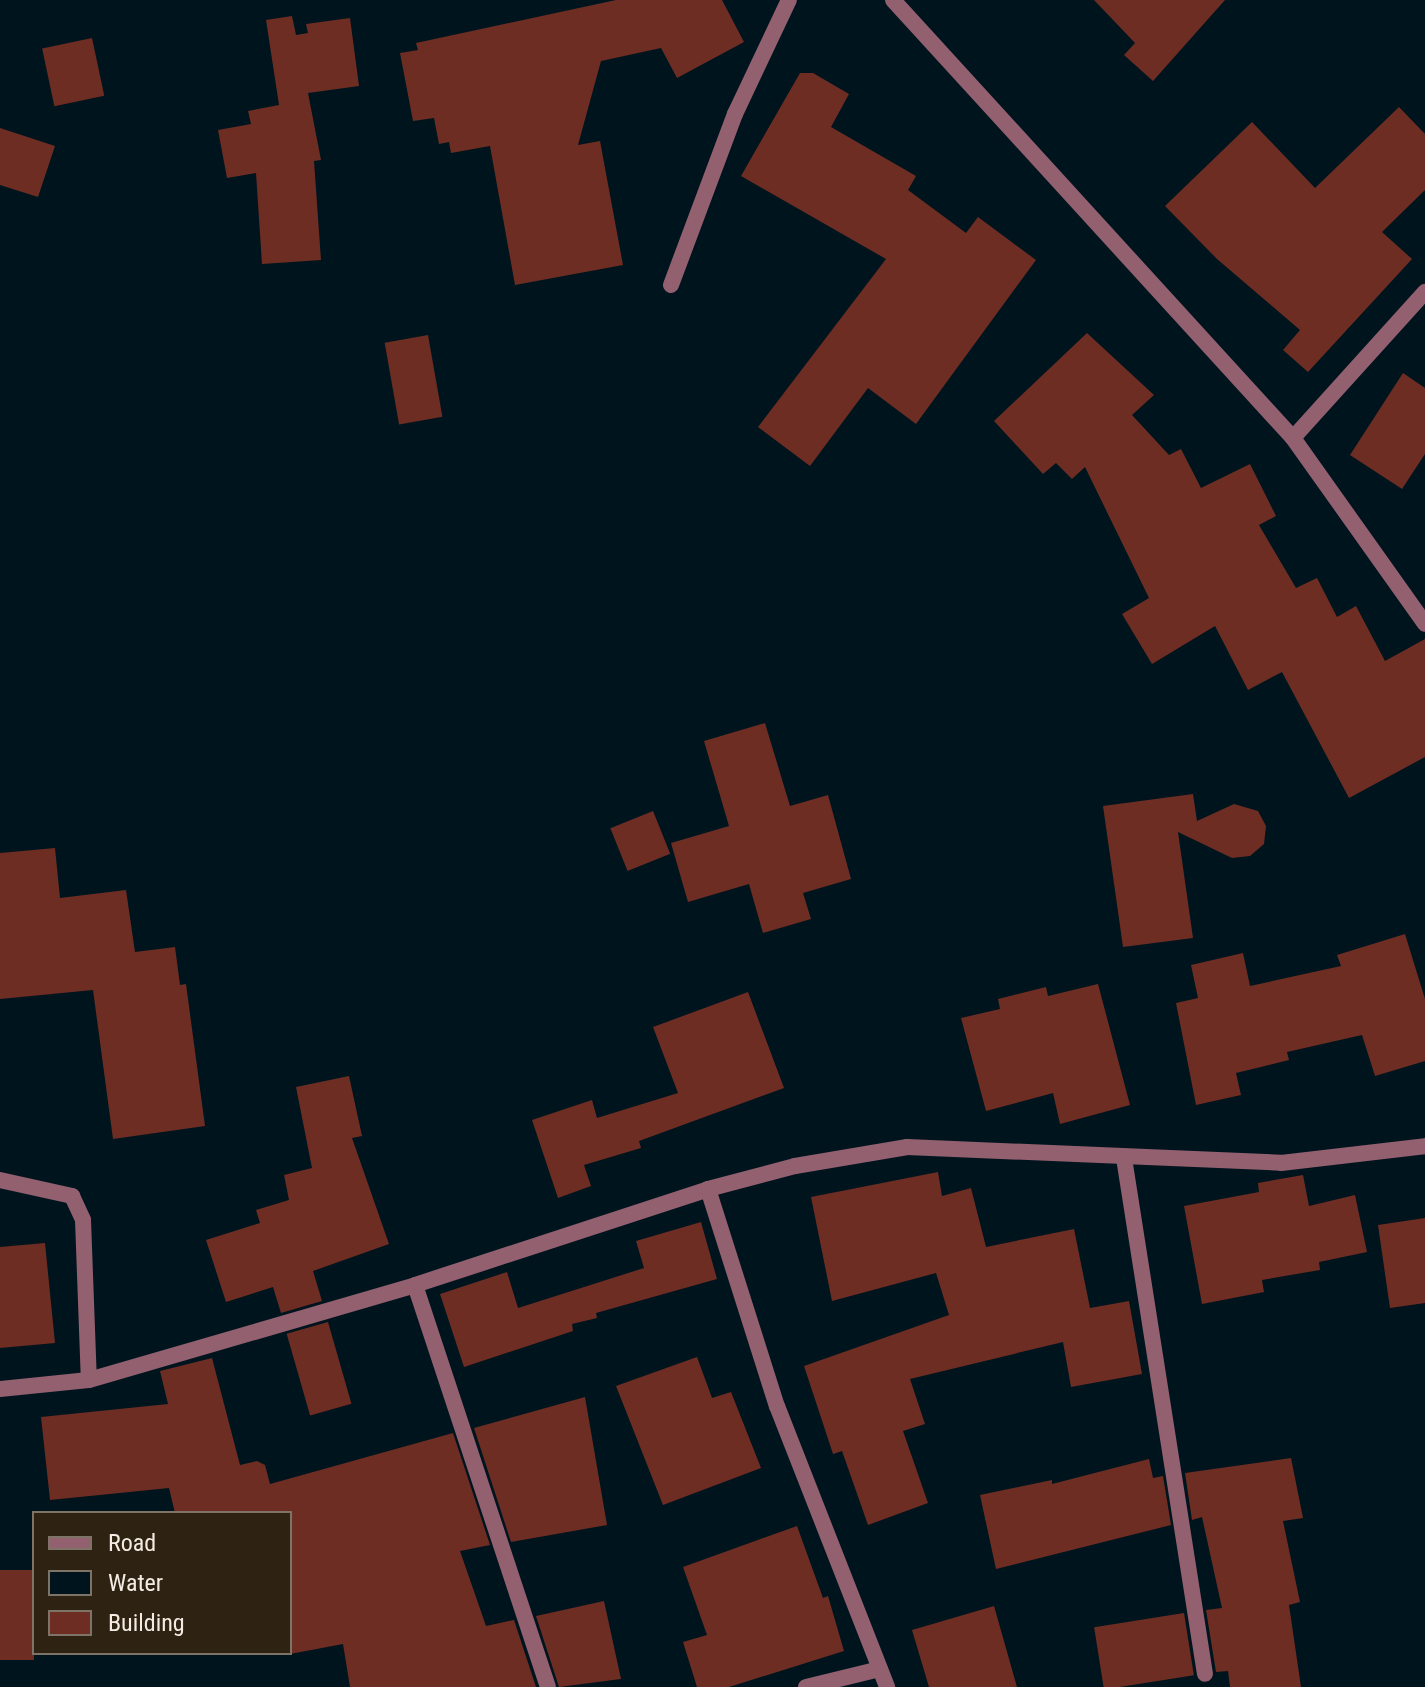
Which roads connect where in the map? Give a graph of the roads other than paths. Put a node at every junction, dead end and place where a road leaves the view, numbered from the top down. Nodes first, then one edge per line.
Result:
1 (789, 0) edge
2 (893, 0) edge
3 (671, 285) dead end
4 (1425, 292) edge
5 (1293, 438) junction
6 (1425, 624) edge
7 (1425, 1146) edge
8 (1124, 1158) junction
9 (0, 1180) edge
10 (708, 1189) junction
11 (415, 1285) junction
12 (89, 1380) junction
13 (0, 1389) edge
14 (880, 1669) junction
15 (1205, 1674) dead end
16 (548, 1687) edge
17 (806, 1687) edge
18 (887, 1687) edge

1 - 3 street
2 - 5 street
4 - 5 street
5 - 6 street
7 - 8 street
8 - 10 street
8 - 15 street
9 - 12 street
10 - 11 street
10 - 14 street
11 - 12 street
11 - 16 street
12 - 13 street
14 - 17 street
14 - 18 street

